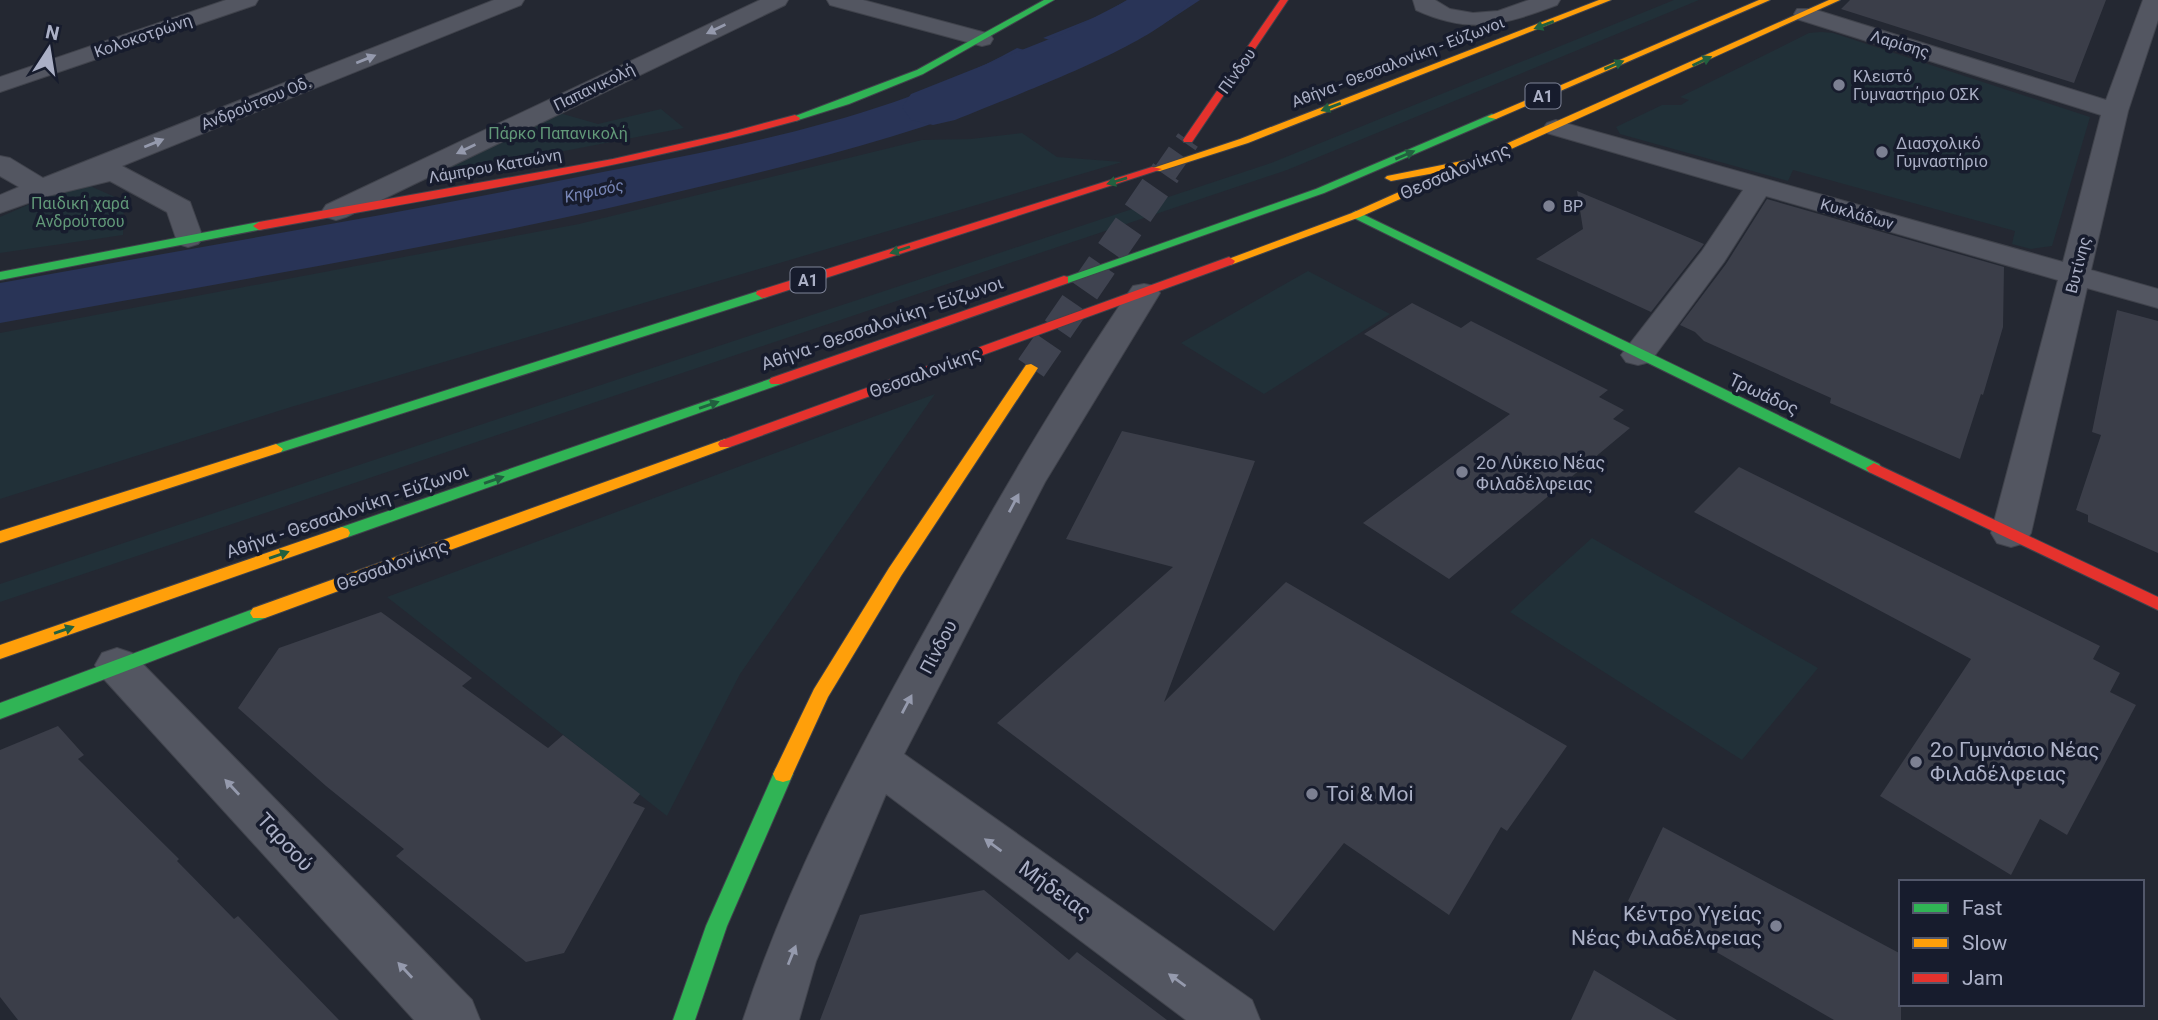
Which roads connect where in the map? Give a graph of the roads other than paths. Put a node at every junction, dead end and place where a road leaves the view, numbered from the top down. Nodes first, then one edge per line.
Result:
1 (247, 0) edge
2 (513, 0) edge
3 (777, 0) edge
4 (838, 0) edge
5 (1050, 0) edge
6 (1284, 0) edge
7 (1424, 0) edge
8 (1549, 0) edge
9 (1607, 0) edge
10 (1766, 0) edge
11 (1836, 0) edge
12 (2154, 0) edge
13 (1805, 14) junction
14 (982, 39) junction
15 (2144, 62) edge
16 (0, 85) edge
17 (2115, 111) junction
18 (1556, 128) junction
19 (1188, 141) tunnel mouth
20 (1484, 160) junction
21 (0, 164) edge
22 (1759, 186) junction
23 (41, 189) junction
24 (1320, 191) junction
25 (0, 205) edge
26 (336, 211) junction
27 (1356, 215) junction
28 (188, 239) junction
29 (0, 276) edge
30 (2075, 276) junction
31 (1144, 293) junction
32 (2158, 299) edge
33 (1638, 355) junction
34 (1031, 368) tunnel mouth
35 (2011, 533) junction
36 (0, 537) edge
37 (2158, 604) edge
38 (0, 653) edge
39 (117, 665) junction
40 (0, 711) edge
41 (877, 760) junction
42 (452, 1020) edge
43 (684, 1020) edge
44 (771, 1020) edge
45 (1232, 1020) edge

1 - 16 street, Κολοκοτρώνη
23 -> 2 street, Ανδρούτσου Οδ.
3 -> 26 street, Παπανικολή
4 - 14 street
5 - 14 main road, Λάμπρου Κατσώνη
6 - 19 main road, Πίνδου
7 - 8 street
9 -> 36 main road, Αθήνα - Θεσσαλονίκη - Εύζωνοι / Α1
24 -> 10 main road, Αθήνα - Θεσσαλονίκη - Εύζωνοι / Α1
11 - 13 main road, Θεσσαλονίκης
12 - 15 street, Βυτίνης
13 - 17 street, Λαρίσης
18 -> 13 main road, Θεσσαλονίκης
14 - 26 main road, Λάμπρου Κατσώνη
15 - 17 street, Βυτίνης
17 - 30 street, Βυτίνης
18 - 20 main road, Θεσσαλονίκης
18 - 22 street, Κυκλάδων
20 - 24 main road
20 - 27 main road, Θεσσαλονίκης
21 - 23 street
22 - 30 street, Κυκλάδων
22 - 33 street
23 - 25 street, Ανδρούτσου Οδ.
23 - 28 street
38 -> 24 main road, Αθήνα - Θεσσαλονίκη - Εύζωνοι / Α1
26 - 28 main road, Λάμπρου Κατσώνη
27 - 31 main road, Θεσσαλονίκης
27 - 33 main road, Τρωάδος
28 - 29 main road, Λάμπρου Κατσώνη
30 - 32 street, Κυκλάδων
30 - 35 street, Βυτίνης
31 - 39 main road, Θεσσαλονίκης
41 -> 31 street, Πίνδου
33 - 35 main road, Τρωάδος
34 - 43 main road
35 - 37 main road, Τρωάδος
39 - 40 main road, Θεσσαλονίκης
42 -> 39 street, Ταρσού
44 -> 41 street, Πίνδου
45 -> 41 street, Μήδειας

